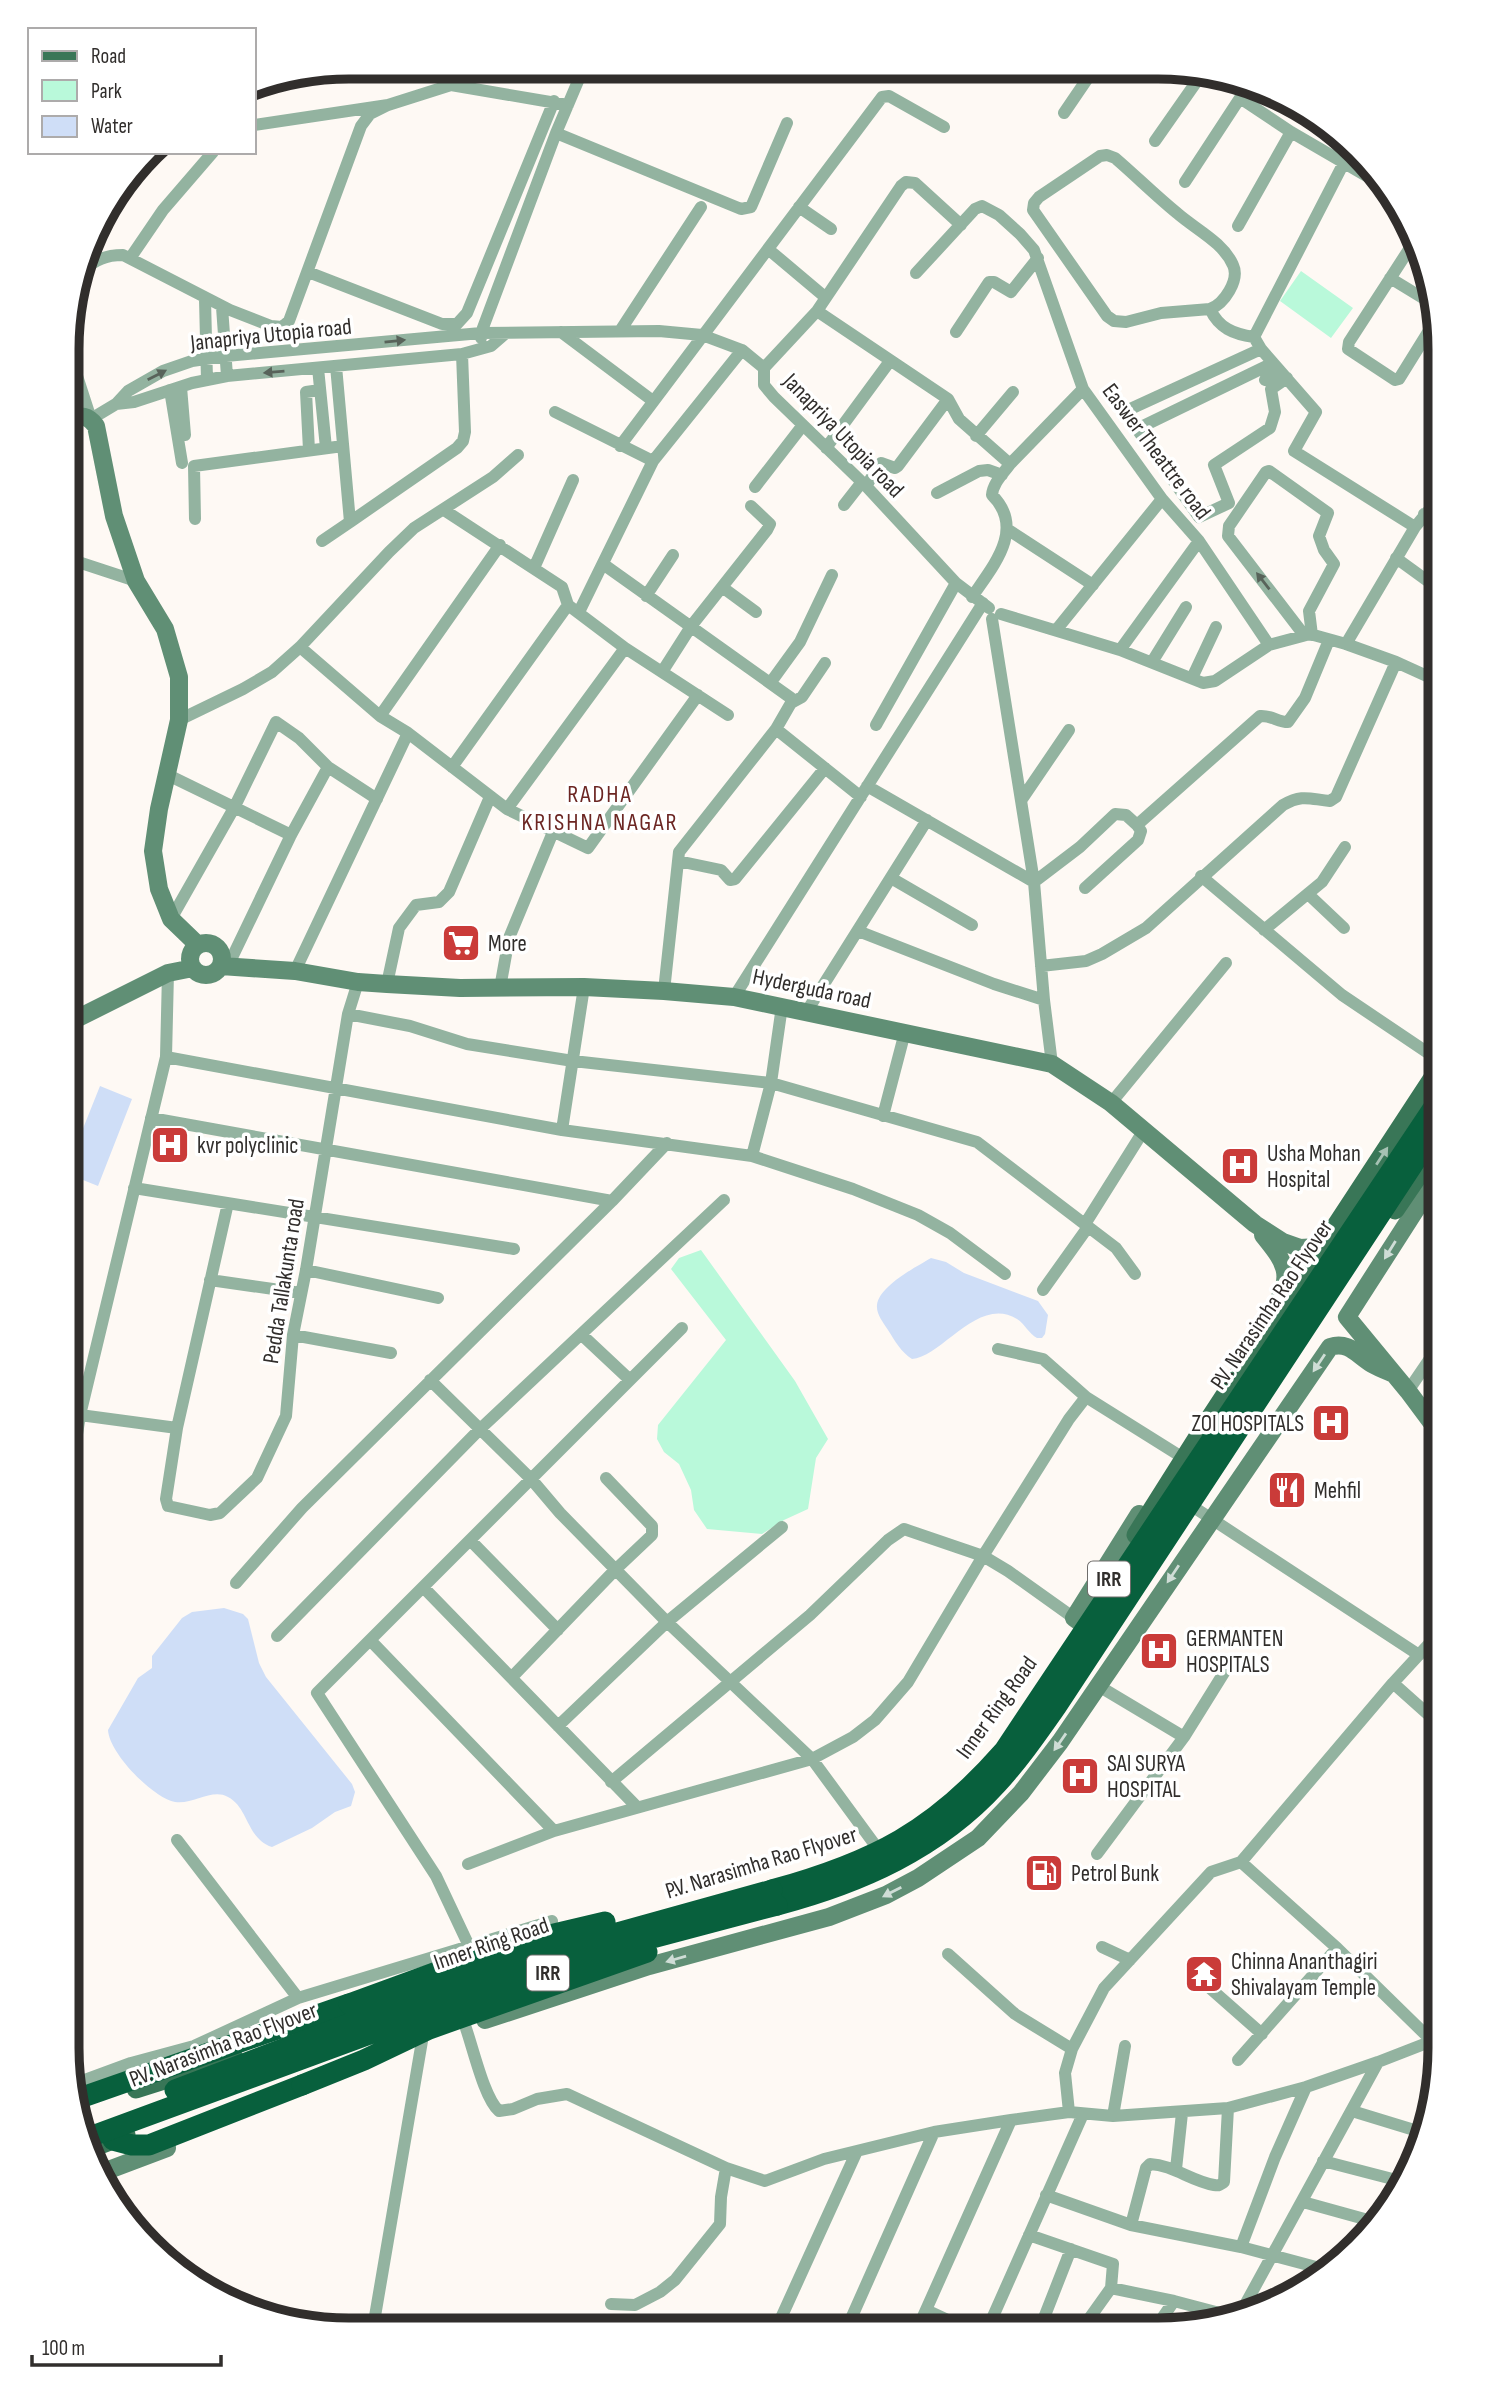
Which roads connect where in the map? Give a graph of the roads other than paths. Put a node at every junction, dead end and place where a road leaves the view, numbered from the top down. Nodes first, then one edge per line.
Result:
1 (579, 79) edge
2 (1087, 79) edge
3 (1197, 81) edge
4 (554, 102) junction
5 (568, 105) junction
6 (388, 106) junction
7 (1064, 113) dead end
8 (787, 122) dead end
9 (256, 125) edge
10 (944, 127) dead end
11 (1291, 132) junction
12 (556, 133) junction
13 (1155, 141) dead end
14 (211, 154) edge
15 (1347, 156) edge
16 (1343, 162) junction
17 (1364, 174) edge
18 (1185, 182) dead end
19 (799, 206) junction
20 (701, 207) dead end
21 (961, 225) junction
22 (1238, 226) dead end
23 (831, 229) dead end
24 (768, 248) junction
25 (1409, 249) edge
26 (131, 257) junction
27 (1038, 258) junction
28 (93, 262) edge
29 (308, 272) junction
30 (916, 272) dead end
31 (1390, 278) junction
32 (825, 297) junction
33 (1423, 298) edge
34 (205, 299) junction
35 (222, 307) junction
36 (1210, 309) junction
37 (817, 311) junction
38 (620, 331) junction
39 (561, 332) junction
40 (956, 332) dead end
41 (481, 333) junction
42 (506, 333) junction
43 (702, 335) junction
44 (1254, 337) junction
45 (1428, 338) edge
46 (483, 349) junction
47 (1261, 349) junction
48 (742, 350) junction
49 (226, 356) junction
50 (462, 358) junction
51 (205, 359) junction
52 (447, 359) junction
53 (890, 361) junction
54 (336, 366) junction
55 (318, 368) junction
56 (764, 368) junction
57 (303, 369) junction
58 (366, 369) dead end
59 (1280, 371) junction
60 (227, 376) junction
61 (207, 380) junction
62 (1264, 380) junction
63 (79, 382) edge
64 (176, 389) junction
65 (1083, 389) junction
66 (1013, 391) dead end
67 (306, 392) junction
68 (321, 393) junction
69 (339, 394) junction
70 (948, 399) junction
71 (653, 401) junction
72 (116, 404) junction
73 (1128, 410) dead end
74 (555, 412) dead end
75 (79, 415) edge
76 (91, 419) junction
77 (803, 425) junction
78 (976, 436) junction
79 (343, 446) junction
80 (620, 446) junction
81 (826, 447) junction
82 (326, 449) junction
83 (309, 450) junction
84 (518, 455) dead end
85 (184, 458) dead end
86 (653, 461) junction
87 (1006, 469) junction
88 (573, 480) dead end
89 (864, 484) junction
90 (755, 487) dead end
91 (937, 493) dead end
92 (1162, 499) junction
93 (844, 505) dead end
94 (751, 506) dead end
95 (444, 510) junction
96 (1428, 510) edge
97 (1424, 514) junction
98 (1428, 517) edge
99 (195, 519) dead end
100 (350, 522) junction
101 (1415, 527) junction
102 (1007, 529) junction
103 (322, 541) dead end
104 (1199, 541) junction
105 (500, 545) junction
106 (673, 555) dead end
107 (1396, 558) junction
108 (79, 562) edge
109 (603, 564) junction
110 (534, 568) junction
111 (832, 575) dead end
112 (136, 581) junction
113 (1428, 581) edge
114 (956, 583) junction
115 (1093, 585) junction
116 (722, 587) junction
117 (646, 596) junction
118 (1186, 607) dead end
119 (987, 608) junction
120 (574, 609) junction
121 (757, 612) dead end
122 (1310, 619) junction
123 (1295, 622) junction
124 (692, 625) junction
125 (1216, 627) dead end
126 (1057, 629) junction
127 (1308, 635) junction
128 (1329, 640) junction
129 (1346, 644) junction
130 (1269, 645) junction
131 (300, 647) junction
132 (625, 648) junction
133 (1120, 650) junction
134 (1152, 662) junction
135 (1396, 662) junction
136 (825, 663) dead end
137 (662, 672) junction
138 (1428, 677) edge
139 (1192, 678) junction
140 (771, 682) junction
141 (698, 695) junction
142 (792, 703) junction
143 (728, 715) dead end
144 (380, 716) junction
145 (179, 720) junction
146 (876, 724) dead end
147 (776, 729) junction
148 (1069, 730) dead end
149 (408, 733) junction
150 (452, 766) junction
151 (328, 767) junction
152 (825, 768) junction
153 (168, 775) junction
154 (864, 792) junction
155 (491, 797) junction
156 (377, 799) junction
157 (1022, 799) junction
158 (234, 808) junction
159 (507, 809) junction
160 (927, 820) junction
161 (1137, 825) junction
162 (553, 832) junction
163 (291, 835) junction
164 (1345, 847) dead end
165 (678, 860) junction
166 (1201, 876) junction
167 (891, 878) junction
168 (1034, 882) junction
169 (1085, 888) dead end
170 (1308, 894) junction
171 (171, 919) junction
172 (972, 925) dead end
173 (1344, 928) dead end
174 (1264, 930) junction
175 (858, 931) junction
176 (198, 945) junction
177 (1226, 963) dead end
178 (225, 966) junction
179 (1041, 966) junction
180 (193, 968) junction
181 (295, 971) junction
182 (168, 973) junction
183 (358, 982) junction
184 (387, 984) junction
185 (584, 987) junction
186 (500, 988) junction
187 (664, 990) junction
188 (734, 997) junction
189 (1044, 1000) junction
190 (782, 1006) junction
191 (807, 1011) junction
192 (348, 1014) junction
193 (79, 1018) edge
194 (905, 1032) junction
195 (1428, 1053) edge
196 (166, 1057) junction
197 (573, 1061) junction
198 (1052, 1064) junction
199 (771, 1083) junction
200 (1428, 1085) edge
201 (336, 1087) junction
202 (1111, 1103) junction
203 (883, 1116) junction
204 (1428, 1116) edge
205 (151, 1118) junction
206 (562, 1130) junction
207 (1144, 1130) junction
208 (1428, 1142) edge
209 (667, 1143) junction
210 (326, 1151) junction
211 (752, 1156) junction
212 (1428, 1163) edge
213 (134, 1188) junction
214 (1428, 1191) edge
215 (724, 1200) dead end
216 (612, 1201) junction
217 (228, 1203) junction
218 (315, 1217) junction
219 (1255, 1224) junction
220 (1086, 1225) junction
221 (1327, 1241) junction
222 (514, 1249) dead end
223 (306, 1270) junction
224 (1135, 1274) dead end
225 (1005, 1275) dead end
226 (210, 1280) junction
227 (1042, 1290) dead end
228 (301, 1293) junction
229 (438, 1298) dead end
230 (682, 1328) dead end
231 (293, 1335) junction
232 (582, 1335) junction
233 (998, 1349) dead end
234 (391, 1353) dead end
235 (1428, 1362) edge
236 (1394, 1374) junction
237 (430, 1380) junction
238 (630, 1380) junction
239 (1408, 1391) junction
240 (1086, 1397) junction
241 (80, 1415) junction
242 (1428, 1418) edge
243 (79, 1421) edge
244 (177, 1428) junction
245 (479, 1430) junction
246 (1177, 1454) junction
247 (606, 1478) dead end
248 (532, 1480) junction
249 (1205, 1514) junction
250 (782, 1527) dead end
251 (470, 1540) junction
252 (983, 1556) junction
253 (615, 1570) junction
254 (236, 1584) dead end
255 (424, 1587) junction
256 (1077, 1621) junction
257 (667, 1622) junction
258 (558, 1630) junction
259 (277, 1636) dead end
260 (370, 1640) junction
261 (1428, 1645) edge
262 (1419, 1655) junction
263 (1230, 1663) dead end
264 (512, 1676) junction
265 (730, 1680) junction
266 (1091, 1681) junction
267 (1392, 1683) junction
268 (1428, 1714) edge
269 (558, 1726) junction
270 (1184, 1737) junction
271 (813, 1759) junction
272 (611, 1782) junction
273 (637, 1807) junction
274 (554, 1831) junction
275 (177, 1840) dead end
276 (878, 1849) junction
277 (1097, 1854) dead end
278 (1241, 1862) junction
279 (468, 1864) dead end
280 (775, 1898) junction
281 (552, 1921) dead end
282 (469, 1946) junction
283 (1102, 1947) dead end
284 (1337, 1948) junction
285 (948, 1954) dead end
286 (1130, 1960) junction
287 (1203, 1982) dead end
288 (298, 1998) junction
289 (457, 2004) junction
290 (413, 2022) junction
291 (466, 2026) junction
292 (1262, 2034) junction
293 (1428, 2035) edge
294 (422, 2041) junction
295 (1125, 2046) dead end
296 (1428, 2046) edge
297 (1072, 2049) junction
298 (1238, 2060) dead end
299 (1378, 2063) junction
300 (81, 2081) edge
301 (1307, 2087) junction
302 (83, 2097) edge
303 (85, 2105) edge
304 (1228, 2108) junction
305 (1069, 2112) junction
306 (1352, 2112) junction
307 (1182, 2113) junction
308 (1083, 2114) junction
309 (1113, 2116) junction
310 (1011, 2120) junction
311 (90, 2123) edge
312 (1415, 2130) edge
313 (934, 2132) junction
314 (93, 2136) edge
315 (113, 2140) junction
316 (97, 2146) edge
317 (857, 2151) junction
318 (1323, 2161) junction
319 (726, 2168) junction
320 (1176, 2169) junction
321 (108, 2170) edge
322 (1394, 2179) edge
323 (1046, 2195) junction
324 (1303, 2202) junction
325 (1366, 2220) edge
326 (1131, 2225) junction
327 (1028, 2235) junction
328 (1241, 2247) junction
329 (1071, 2249) junction
330 (1271, 2256) junction
331 (1316, 2267) edge
332 (1111, 2288) junction
333 (1174, 2301) junction
334 (611, 2304) dead end
335 (1245, 2304) edge
336 (926, 2310) junction
337 (1216, 2312) edge
338 (375, 2318) edge
339 (781, 2318) edge
340 (851, 2318) edge
341 (922, 2318) edge
342 (944, 2318) edge
343 (991, 2318) edge
344 (1044, 2318) edge
345 (1090, 2318) edge
346 (1162, 2318) edge

1 - 5 street
2 - 7 street
3 - 13 street
4 - 5 street
4 - 6 street
4 - 29 street
5 - 12 street
6 - 9 street
6 - 29 street
8 - 12 street
10 - 19 street
11 - 16 street
11 - 18 street
11 - 22 street
12 - 41 street
14 - 26 street
15 - 16 street
16 - 17 street
16 - 44 street
19 - 23 street
19 - 24 street
20 - 38 street
21 - 27 street, Easwer Theattre road
21 - 30 street, Easwer Theattre road
21 - 32 street
24 - 32 street
24 - 43 street
25 - 31 street
26 - 28 street
26 - 34 street
27 - 40 street
27 - 65 street, Easwer Theattre road
29 - 35 street
31 - 33 street
31 - 45 street
32 - 37 street
34 - 35 street
34 - 51 street
35 - 49 street
36 - 36 street
36 - 44 street
37 - 53 street
37 - 56 street
38 - 39 street, Janapriya Utopia road
38 - 43 street, Janapriya Utopia road
39 - 42 street, Janapriya Utopia road
39 - 71 street
41 - 42 street, Janapriya Utopia road
41 - 46 street
49 -> 41 street, Janapriya Utopia road
42 - 46 street, Janapriya Utopia road
43 - 48 street, Janapriya Utopia road
43 - 71 street
44 - 47 street
46 - 50 street, Janapriya Utopia road
47 - 59 street
47 - 73 street
48 - 56 street, Janapriya Utopia road
48 - 86 street
49 - 51 street, Janapriya Utopia road
49 - 60 street
50 - 52 street, Janapriya Utopia road
50 - 100 street
51 - 61 street
72 -> 51 street, Janapriya Utopia road
52 - 54 street, Janapriya Utopia road
52 - 58 street
53 - 70 street
53 - 81 street
54 - 55 street, Janapriya Utopia road
54 - 69 street
55 - 57 street, Janapriya Utopia road
55 - 68 street
56 - 77 street, Janapriya Utopia road
57 -> 60 street, Janapriya Utopia road
57 - 67 street
59 - 62 street
59 - 62 street
59 - 101 street
60 - 61 street, Janapriya Utopia road
61 - 64 street, Janapriya Utopia road
62 - 62 street
63 - 76 street
64 - 72 street, Janapriya Utopia road
64 - 85 street
65 - 87 street
65 - 92 street, Easwer Theattre road
66 - 78 street
67 - 68 street
67 - 83 street
68 - 69 street
68 - 82 street
69 - 79 street
70 - 78 street
70 - 89 street
71 - 80 street
72 - 76 street
74 - 80 street
75 - 76 street
76 - 112 street
77 - 81 street, Janapriya Utopia road
77 - 90 street
78 - 87 street
79 - 82 street
79 - 100 street
80 - 86 street
81 - 89 street, Janapriya Utopia road
82 - 83 street
83 - 99 street
84 - 95 street
86 - 109 street
87 - 91 street
87 - 102 street
88 - 110 street
89 - 93 street
89 - 114 street, Janapriya Utopia road
92 - 104 street, Easwer Theattre road
92 - 115 street
94 - 116 street
95 - 105 street
95 - 131 street
96 - 97 street
97 - 98 street
97 - 101 street
100 - 103 street
101 - 107 street
102 - 115 street
102 - 119 street
104 - 130 street, Easwer Theattre road
104 - 133 street
105 - 110 street
105 - 144 street
106 - 117 street
107 - 113 street
107 - 129 street
108 - 112 street
109 - 117 street
109 - 120 street
110 - 120 street
111 - 140 street
112 - 145 street
114 - 119 street, Janapriya Utopia road
114 - 146 street
115 - 126 street
116 - 121 street
116 - 124 street
117 - 124 street
118 - 134 street
119 - 126 street
119 - 154 street
119 - 157 street
120 - 132 street
120 - 150 street
122 - 123 street
123 -> 122 street
122 - 127 street
123 - 127 street
124 - 137 street
124 - 140 street
125 - 139 street
126 - 133 street
127 - 128 street
127 - 130 street
128 - 129 street
128 - 161 street
129 - 135 street
130 - 139 street
131 - 144 street
131 - 145 street
132 - 137 street
132 - 159 street
133 - 134 street
134 - 139 street
135 - 138 street
135 - 166 street
136 - 142 street
137 - 141 street
140 - 142 street
141 - 143 street
141 - 162 street
142 - 147 street
144 - 149 street
145 - 153 street
147 - 152 street
147 - 165 street
148 - 157 street
149 - 150 street
149 - 156 street
150 - 155 street
151 - 156 street
151 - 158 street
151 - 163 street
152 - 154 street
152 - 165 street
153 - 158 street
153 - 171 street
154 - 160 street
154 - 188 street
155 - 159 street
155 - 184 street
156 - 181 street
157 - 168 street
158 - 163 street
158 - 171 street
159 - 162 street
160 - 167 street
160 - 168 street
161 - 168 street
161 - 169 street
162 - 186 street
163 - 178 street
164 - 170 street
165 - 187 street
166 - 174 street
166 - 179 street
167 - 172 street
167 - 175 street
168 - 179 street
170 - 173 street
170 - 174 street
171 - 176 street
174 - 195 street
175 - 189 street
175 - 191 street
176 - 178 street
176 - 180 street
177 - 202 street
178 - 180 street
178 - 181 street, Hyderguda road
179 - 189 street
180 - 182 street
181 - 183 street, Hyderguda road
182 - 193 street
182 - 196 street
183 - 184 street, Hyderguda road
183 - 192 street, Pedda Tallakunta road
184 - 186 street, Hyderguda road
185 - 186 street, Hyderguda road
185 - 187 street, Hyderguda road
185 - 197 street
187 - 188 street, Hyderguda road
188 - 190 street, Hyderguda road
189 - 198 street
190 - 191 street, Hyderguda road
190 - 199 street
191 - 194 street, Hyderguda road
192 - 197 street
192 - 201 street, Pedda Tallakunta road
194 - 198 street, Hyderguda road
194 - 203 street
196 - 201 street
196 - 205 street
197 - 199 street
197 - 206 street
198 - 202 street, Hyderguda road
199 - 203 street
199 - 211 street
221 -> 200 main road, Inner Ring Road / IRR
201 - 206 street
201 - 210 street, Pedda Tallakunta road
202 - 207 street, Hyderguda road
203 - 220 street
204 - 280 highway, P.V. Narasimha Rao Flyover
205 - 210 street
205 - 213 street
206 - 209 street
207 - 219 street, Hyderguda road
207 - 220 street
208 - 280 highway, P.V. Narasimha Rao Flyover
209 - 211 street
209 - 216 street
210 - 216 street
210 - 218 street, Pedda Tallakunta road
211 - 225 street
212 - 249 main road, Inner Ring Road / IRR
213 - 217 street
213 - 241 street
214 -> 236 street
215 - 232 street
216 - 237 street
217 - 218 street
217 - 226 street
218 - 222 street
218 - 223 street, Pedda Tallakunta road
219 - 221 street, Hyderguda road
219 - 246 street
220 - 224 street
220 - 227 street
221 - 256 main road, Inner Ring Road / IRR
223 - 228 street, Pedda Tallakunta road
223 - 229 street
226 - 228 street
226 - 244 street
228 - 231 street, Pedda Tallakunta road
230 - 238 street
231 - 234 street
231 - 244 street, Pedda Tallakunta road
232 - 238 street
232 - 245 street
233 - 240 street
235 - 239 street
236 - 239 street
236 -> 249 street
237 - 245 street
237 - 254 street
238 - 248 street
239 - 242 street
240 - 246 street
240 - 252 street
241 - 243 street
241 - 244 street
245 - 248 street
245 - 259 street
246 - 256 street
247 - 253 street
248 - 251 street
248 - 253 street
249 - 262 street
249 -> 266 main road, Inner Ring Road / IRR
250 - 257 street
251 - 255 street
251 - 258 street
252 - 256 street
252 - 265 street
252 - 271 street
253 - 257 street
253 - 258 street
255 - 260 street
255 - 264 street
256 - 276 main road, Inner Ring Road / IRR
257 - 265 street
257 - 269 street
258 - 264 street
260 - 274 street
260 - 282 street
261 - 262 street
262 - 267 street
263 - 270 street
264 - 269 street
265 - 271 street
265 - 272 street
266 - 270 street
266 - 280 main road, Inner Ring Road / IRR
266 -> 291 street
267 - 268 street
267 - 278 street
269 - 272 street
270 - 277 street
271 - 273 street
271 - 276 street
272 - 273 street
273 - 274 street
274 - 279 street
275 - 288 street
276 - 280 main road, Inner Ring Road / IRR
278 - 284 street
278 - 286 street
280 - 289 main road, Inner Ring Road / IRR
280 - 302 highway, bridge
280 - 303 main road, Inner Ring Road / IRR
280 - 311 highway, P.V. Narasimha Rao Flyover, bridge
280 - 314 highway, P.V. Narasimha Rao Flyover, bridge
280 - 315 highway, bridge
281 - 282 street
282 - 288 street
283 - 286 street
284 - 292 street
284 - 293 street
285 - 297 street
286 - 297 street
287 - 292 street
288 - 300 street
289 - 290 main road, Inner Ring Road / IRR
289 - 291 street
290 - 294 street
290 - 315 main road, Inner Ring Road / IRR
291 - 294 street
291 - 319 street
292 - 298 street
294 - 321 street
294 - 338 street
295 - 309 street
296 - 299 street
297 - 305 street
299 - 301 street
299 - 306 street
301 - 304 street
301 - 328 street
304 - 307 street
304 - 320 street
305 - 308 street
305 - 310 street
306 - 312 street
306 - 318 street
307 - 309 street
307 - 320 street
308 - 309 street
308 - 323 street
310 - 313 street
310 - 336 street
313 - 317 street
313 - 340 street
315 - 316 main road, Inner Ring Road / IRR
317 - 319 street
317 - 339 street
318 - 322 street
318 - 324 street
319 - 334 street
320 - 326 street
323 - 326 street
323 - 327 street
324 - 325 street
324 - 330 street
326 - 328 street
327 - 329 street
327 - 343 street
328 - 330 street
329 - 332 street
329 - 344 street
330 - 331 street
330 - 335 street
332 - 333 street
332 - 345 street
333 - 337 street
333 - 346 street
336 - 341 street
336 - 342 street

